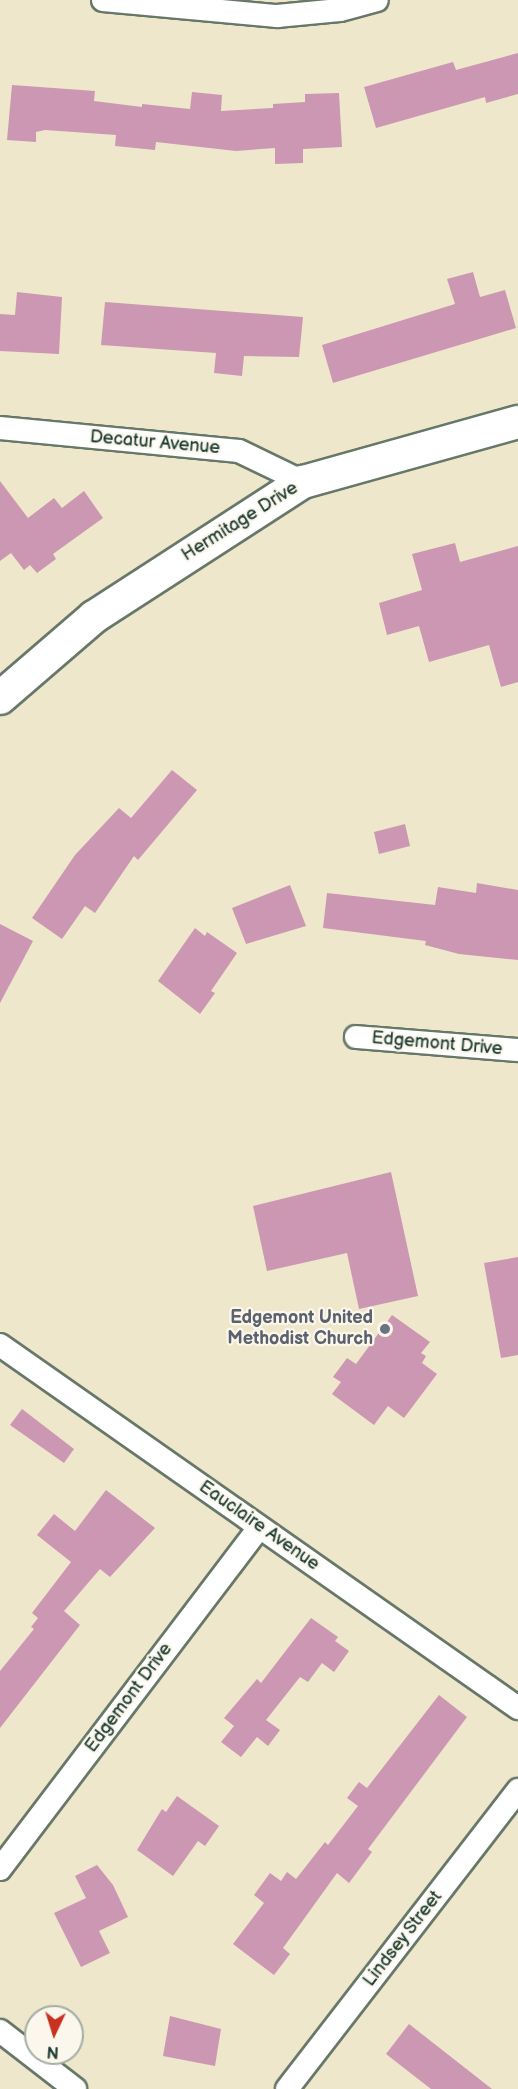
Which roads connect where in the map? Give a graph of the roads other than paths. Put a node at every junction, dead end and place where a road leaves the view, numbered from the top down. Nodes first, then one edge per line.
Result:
1 (103, 0) edge
2 (377, 0) edge
3 (518, 422) edge
4 (0, 428) edge
5 (303, 482) junction
6 (0, 698) edge
7 (356, 1037) dead end
8 (518, 1050) edge
9 (0, 1345) edge
10 (259, 1528) junction
11 (518, 1708) edge
12 (518, 1790) edge
13 (0, 1869) edge
14 (0, 2031) edge
15 (75, 2089) edge
16 (287, 2089) edge

1 - 2 street
3 - 5 street, Hermitage Drive
4 - 5 street, Decatur Avenue
5 - 6 street, Hermitage Drive
7 - 8 street, Edgemont Drive
9 - 10 street, Eauclaire Avenue
10 - 11 street, Eauclaire Avenue
10 - 13 street, Edgemont Drive
12 - 16 street, Lindsey Street
14 - 15 street

